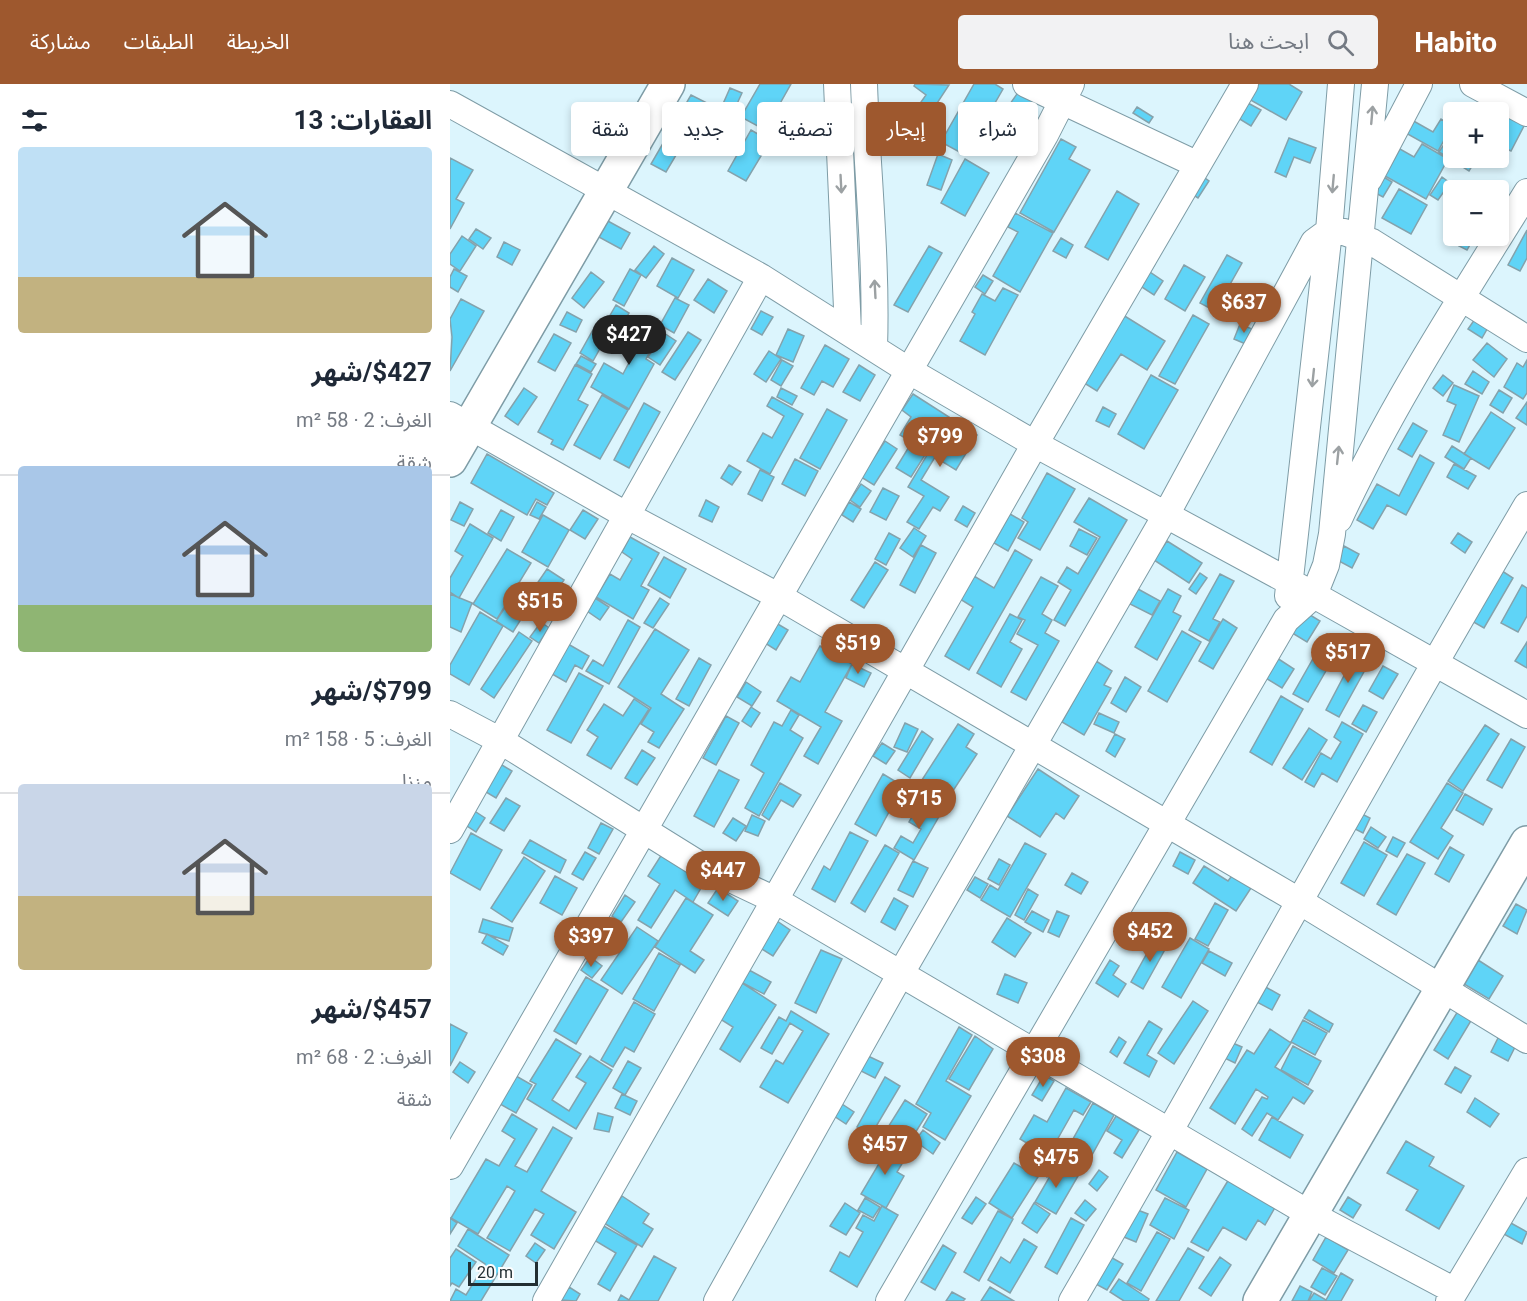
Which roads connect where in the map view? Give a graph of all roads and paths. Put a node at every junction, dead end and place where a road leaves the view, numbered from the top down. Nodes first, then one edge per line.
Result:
1 (668, 84) edge
2 (837, 84) edge
3 (864, 84) edge
4 (1026, 84) edge
5 (1245, 84) edge
6 (1341, 84) edge
7 (1375, 84) edge
8 (1419, 84) edge
9 (1473, 84) edge
10 (1066, 93) edge
11 (450, 104) edge
12 (1527, 113) edge
13 (1196, 164) junction
14 (1364, 187) junction
15 (606, 192) junction
16 (1527, 192) edge
17 (1329, 231) junction
18 (1359, 236) junction
19 (761, 278) junction
20 (1462, 298) junction
21 (848, 331) junction
22 (1527, 339) edge
23 (874, 348) junction
24 (908, 370) junction
25 (460, 421) edge
26 (1035, 444) junction
27 (450, 460) edge
28 (1527, 505) edge
29 (626, 515) junction
30 (1166, 515) junction
31 (1332, 534) junction
32 (1290, 582) junction
33 (1314, 595) junction
34 (778, 596) junction
35 (1286, 620) junction
36 (1435, 661) junction
37 (905, 672) junction
38 (450, 714) edge
39 (1527, 715) edge
40 (501, 741) junction
41 (1031, 746) junction
42 (1166, 824) junction
43 (643, 829) junction
44 (450, 830) edge
45 (1527, 843) edge
46 (775, 900) junction
47 (1299, 901) junction
48 (900, 975) junction
49 (1442, 989) junction
50 (1527, 1040) edge
51 (1035, 1051) junction
52 (1171, 1132) junction
53 (450, 1166) edge
54 (1527, 1171) edge
55 (1520, 1197) edge
56 (1310, 1214) junction
57 (1452, 1296) edge
58 (546, 1301) edge
59 (717, 1301) edge
60 (889, 1301) edge
61 (1072, 1301) edge
62 (1260, 1301) edge

1 - 15 street
2 -> 21 street
23 -> 3 street
4 - 10 street
5 - 13 street
6 -> 17 street
14 -> 7 street
8 - 14 street
9 - 12 street
10 - 13 street
10 - 24 street
11 - 15 street
13 - 26 street
14 - 18 street
15 - 19 street
15 - 25 street
16 - 20 street
17 - 18 street
17 - 30 street
17 -> 32 street
18 - 20 street
31 -> 18 street
19 - 21 street
19 - 29 street
20 - 22 street
20 - 31 street
21 - 23 street
23 - 24 street
24 - 26 street
24 - 34 street
25 - 27 street
25 - 29 street
26 - 30 street
26 - 37 street
28 - 36 street
29 - 34 street
29 - 40 street
30 - 32 street
30 - 41 street
31 - 33 street
32 - 33 street
32 - 35 street
33 - 35 street
33 - 36 street
34 - 37 street
34 - 43 street
35 - 42 street
36 - 39 street
36 - 47 street
37 - 41 street
37 - 46 street
38 - 40 street
40 - 43 street
40 - 44 street
41 - 42 street
41 - 48 street
42 - 47 street
42 - 51 street
43 - 46 street
43 - 53 street
45 - 49 street
46 - 48 street
46 - 58 street
47 - 49 street
47 - 52 street
48 - 51 street
48 - 59 street
49 - 50 street
49 - 56 street
51 - 52 street
51 - 60 street
52 - 56 street
52 - 61 street
54 - 55 street
55 - 57 street
56 - 57 street
56 - 62 street

